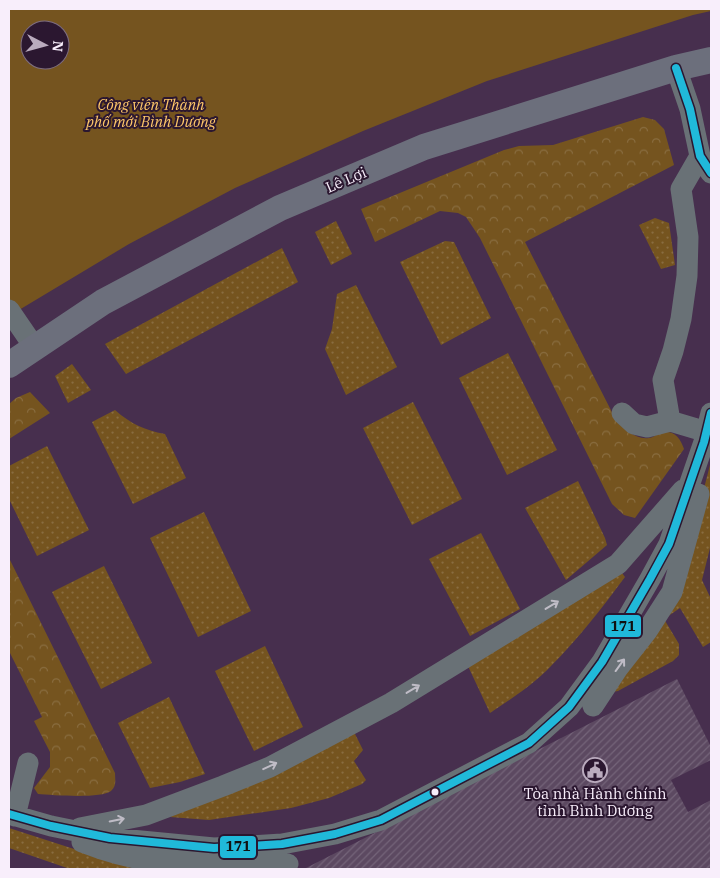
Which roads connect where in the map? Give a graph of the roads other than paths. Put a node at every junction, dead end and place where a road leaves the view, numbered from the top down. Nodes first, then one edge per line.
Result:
1 (711, 60) edge
2 (676, 68) junction
3 (706, 165) edge
4 (9, 310) edge
5 (35, 348) junction
6 (9, 365) edge
7 (622, 414) dead end
8 (670, 421) junction
9 (708, 429) edge
10 (690, 482) junction
11 (593, 706) dead end
12 (9, 770) edge
13 (12, 815) edge
14 (63, 828) junction

1 - 2 main road, Lê Lợi
2 - 3 lane
2 - 5 main road, Lê Lợi
3 - 8 lane
4 - 5 lane
5 - 6 main road, Lê Lợi
7 - 8 lane
8 - 9 lane
9 - 10 lane
11 -> 9 lane
14 -> 10 lane
10 - 14 lane
12 - 13 lane
13 - 14 lane

